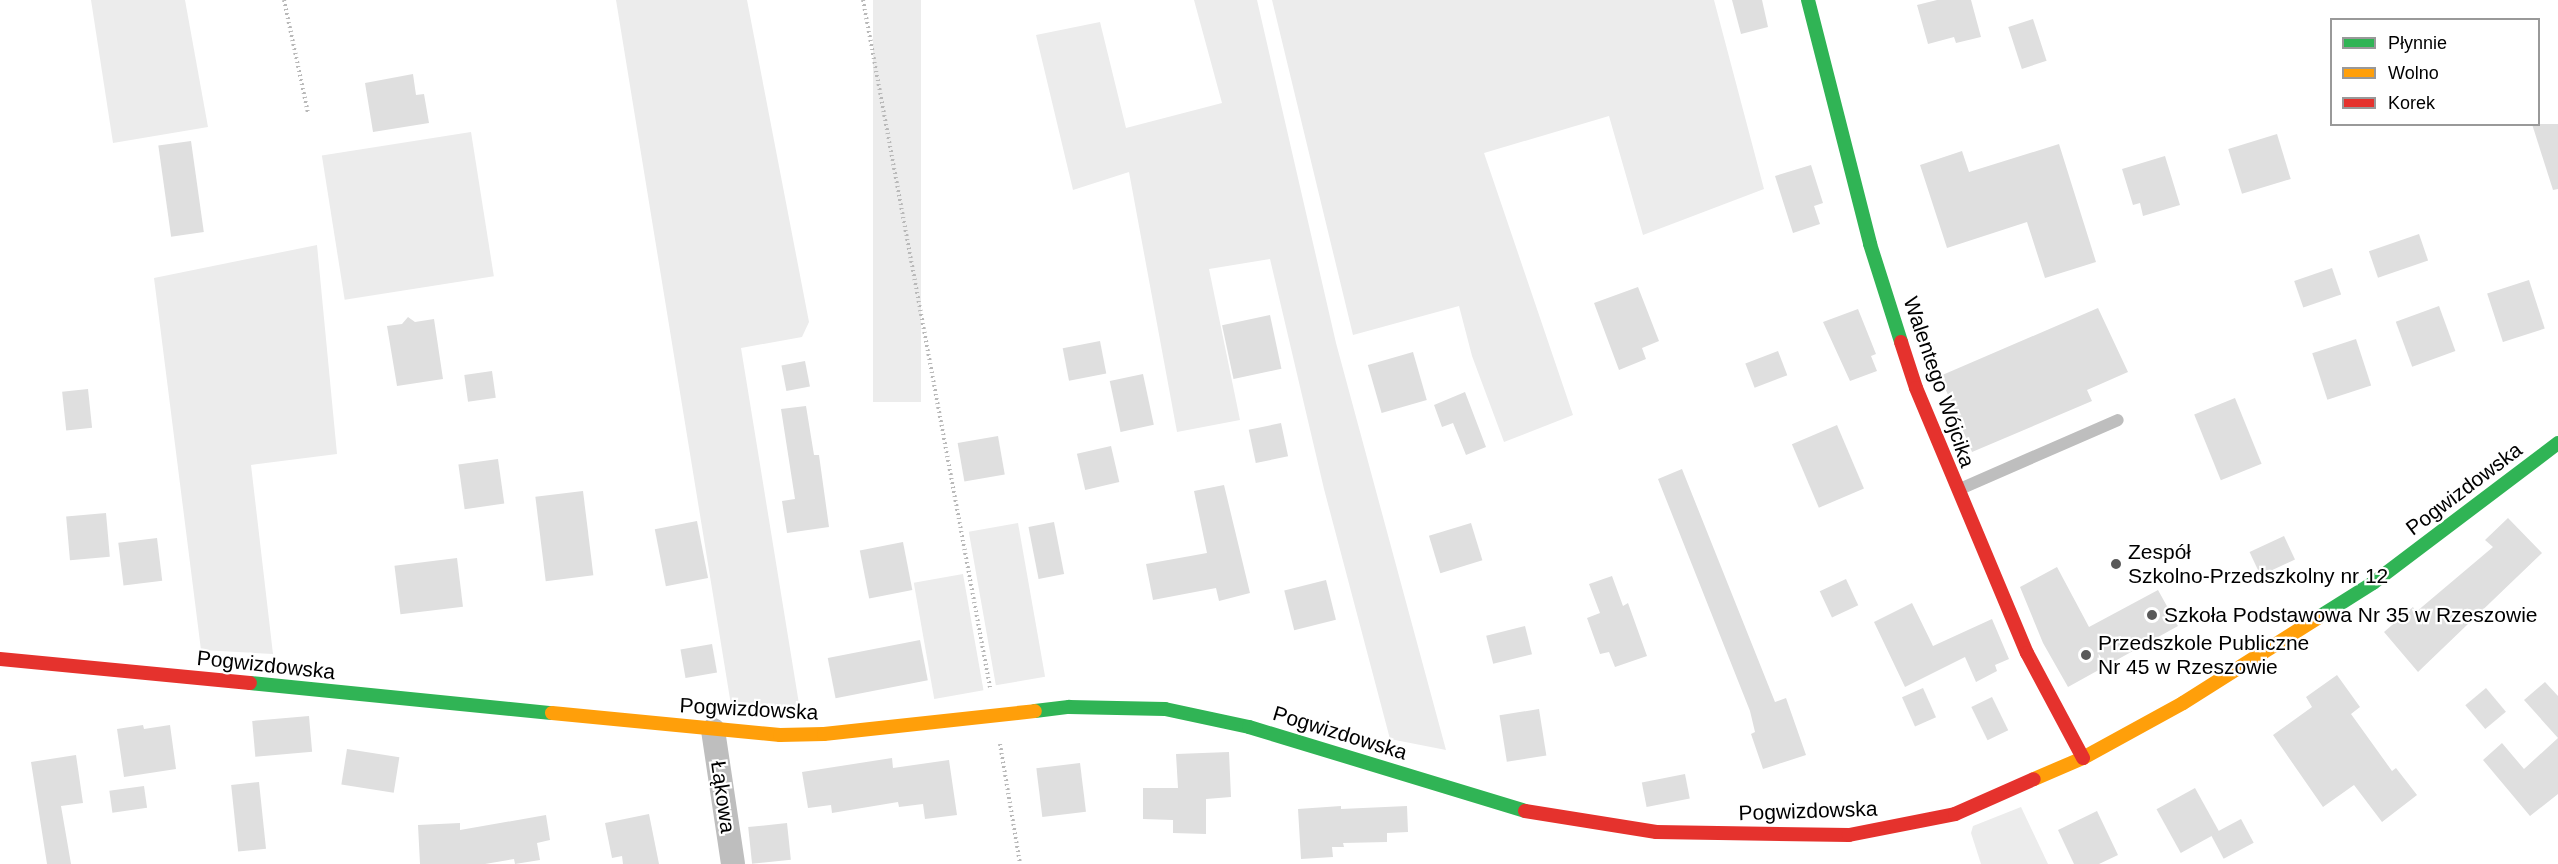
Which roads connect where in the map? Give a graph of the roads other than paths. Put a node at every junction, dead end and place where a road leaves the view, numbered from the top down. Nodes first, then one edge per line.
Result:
1 (1808, 0) edge
2 (2118, 420) dead end
3 (2558, 443) edge
4 (1956, 491) junction
5 (0, 659) edge
6 (713, 730) junction
7 (2083, 758) junction
8 (733, 864) edge

1 - 4 street, Walentego Wójcika
2 - 4 lane
3 - 7 street, Pogwizdowska
4 - 7 street, Walentego Wójcika
5 - 6 street, Pogwizdowska
6 - 7 street, Pogwizdowska
6 - 8 street, Łąkowa

